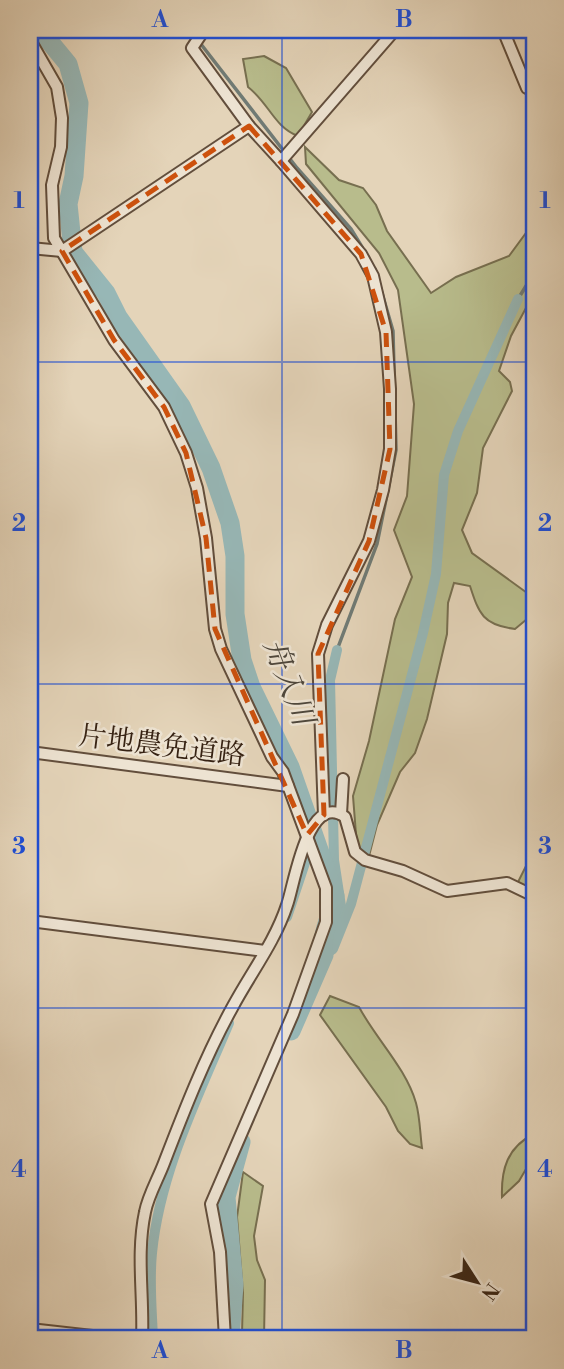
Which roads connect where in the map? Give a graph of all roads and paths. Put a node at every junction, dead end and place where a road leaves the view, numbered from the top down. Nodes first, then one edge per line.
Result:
1 (204, 30) edge
2 (395, 30) edge
3 (503, 30) edge
4 (30, 40) edge
5 (527, 88) dead end
6 (249, 126) junction
7 (283, 159) junction
8 (30, 248) edge
9 (62, 251) junction
10 (30, 752) edge
11 (342, 779) dead end
12 (288, 786) junction
13 (332, 814) junction
14 (310, 832) junction
15 (534, 896) edge
16 (30, 921) edge
17 (265, 951) junction
18 (30, 1329) edge
19 (119, 1339) edge
20 (142, 1339) edge
21 (225, 1339) edge

1 - 6 street
2 - 7 street
3 - 5 street
4 - 9 street
6 - 7 street
6 - 9 street
7 - 13 street
8 - 9 street
9 - 12 street
10 - 12 street, 片地農免道路
11 - 13 street
12 - 14 street
13 - 14 street
13 - 15 street
14 - 17 street
14 - 21 street
16 - 17 street
17 - 20 street
18 - 19 street

